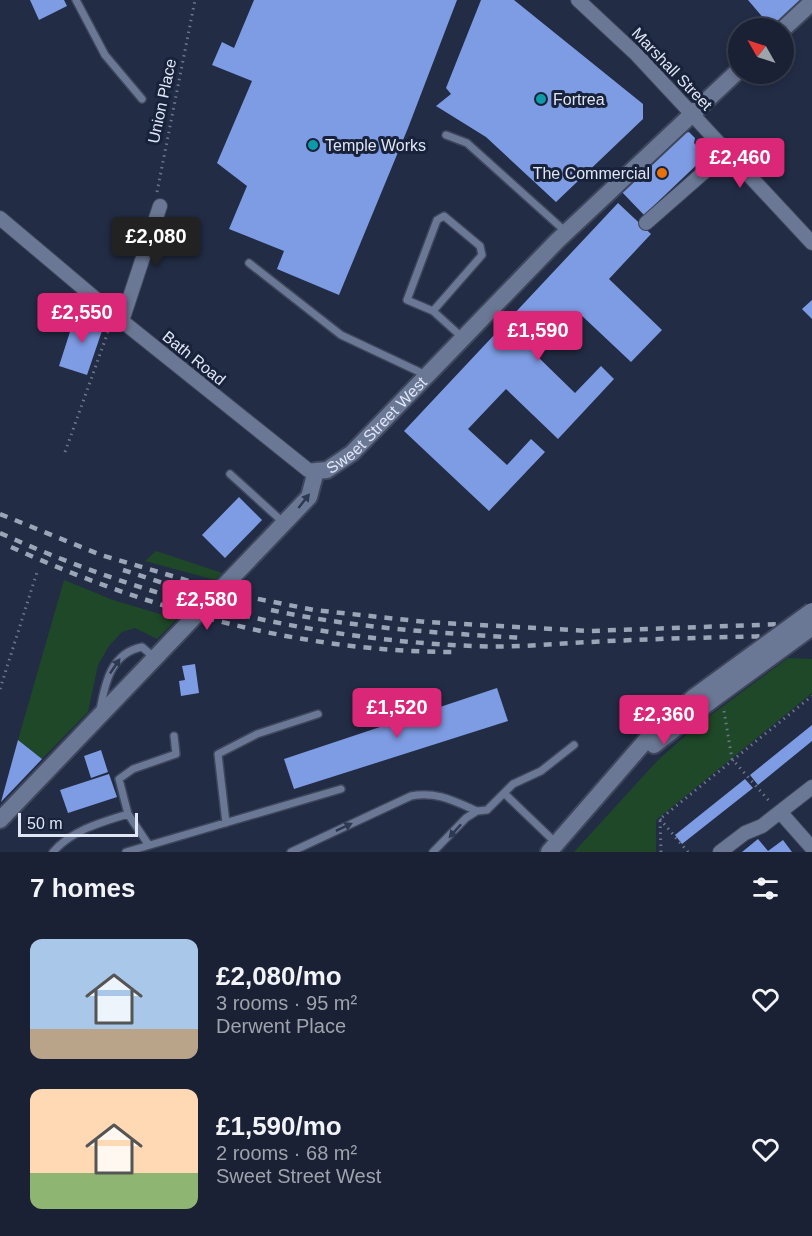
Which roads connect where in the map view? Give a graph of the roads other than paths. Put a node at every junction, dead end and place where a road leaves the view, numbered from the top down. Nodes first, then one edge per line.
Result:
1 (76, 0) edge
2 (584, 2) edge
3 (812, 2) edge
4 (794, 19) edge
5 (728, 80) edge
6 (142, 99) dead end
7 (692, 112) junction
8 (446, 135) dead end
9 (727, 152) junction
10 (160, 206) road end
11 (0, 218) edge
12 (646, 223) dead end
13 (566, 232) junction
14 (812, 243) edge
15 (249, 263) dead end
16 (433, 311) junction
17 (122, 321) junction
18 (464, 339) junction
19 (429, 376) junction
20 (316, 471) junction
21 (230, 474) dead end
22 (285, 524) junction
23 (812, 611) edge
24 (812, 627) edge
25 (153, 663) junction
26 (318, 714) dead end
27 (99, 718) junction
28 (174, 736) dead end
29 (574, 745) dead end
30 (616, 775) junction
31 (812, 787) edge
32 (341, 789) dead end
33 (504, 793) junction
34 (477, 811) junction
35 (781, 813) junction
36 (128, 814) junction
37 (0, 820) edge
38 (226, 823) junction
39 (148, 844) junction
40 (553, 848) edge
41 (812, 848) edge
42 (53, 852) edge
43 (126, 852) edge
44 (291, 852) edge
45 (433, 852) edge
46 (720, 852) edge

1 - 6 lane
2 - 7 street, Marshall Street
3 - 4 street
5 - 7 street, Sweet Street West
7 - 9 street, Marshall Street
7 - 13 street, Sweet Street West
8 - 13 lane
9 - 12 street
9 - 14 street, Marshall Street
10 - 17 street
11 - 17 street, Bath Road
13 - 18 street, Sweet Street West
15 - 19 lane
16 - 16 lane
16 - 18 lane
17 - 20 street, Bath Road
18 - 19 street, Sweet Street West
19 - 20 street, Sweet Street West
22 -> 20 street, Sweet Street West
21 - 22 lane
22 - 25 street, Sweet Street West
23 - 30 street, bridge
24 - 30 street, bridge
25 - 27 street, Sweet Street West
27 -> 25 lane
26 - 38 lane
27 - 37 street, Sweet Street West
28 - 36 lane
29 - 33 lane
30 - 40 street
31 - 35 street
32 - 38 lane
33 - 34 lane
33 - 40 lane
44 -> 34 lane
34 -> 45 lane
35 - 41 street
35 - 46 street
36 - 39 lane
36 - 42 lane
38 - 39 lane
39 - 43 lane

